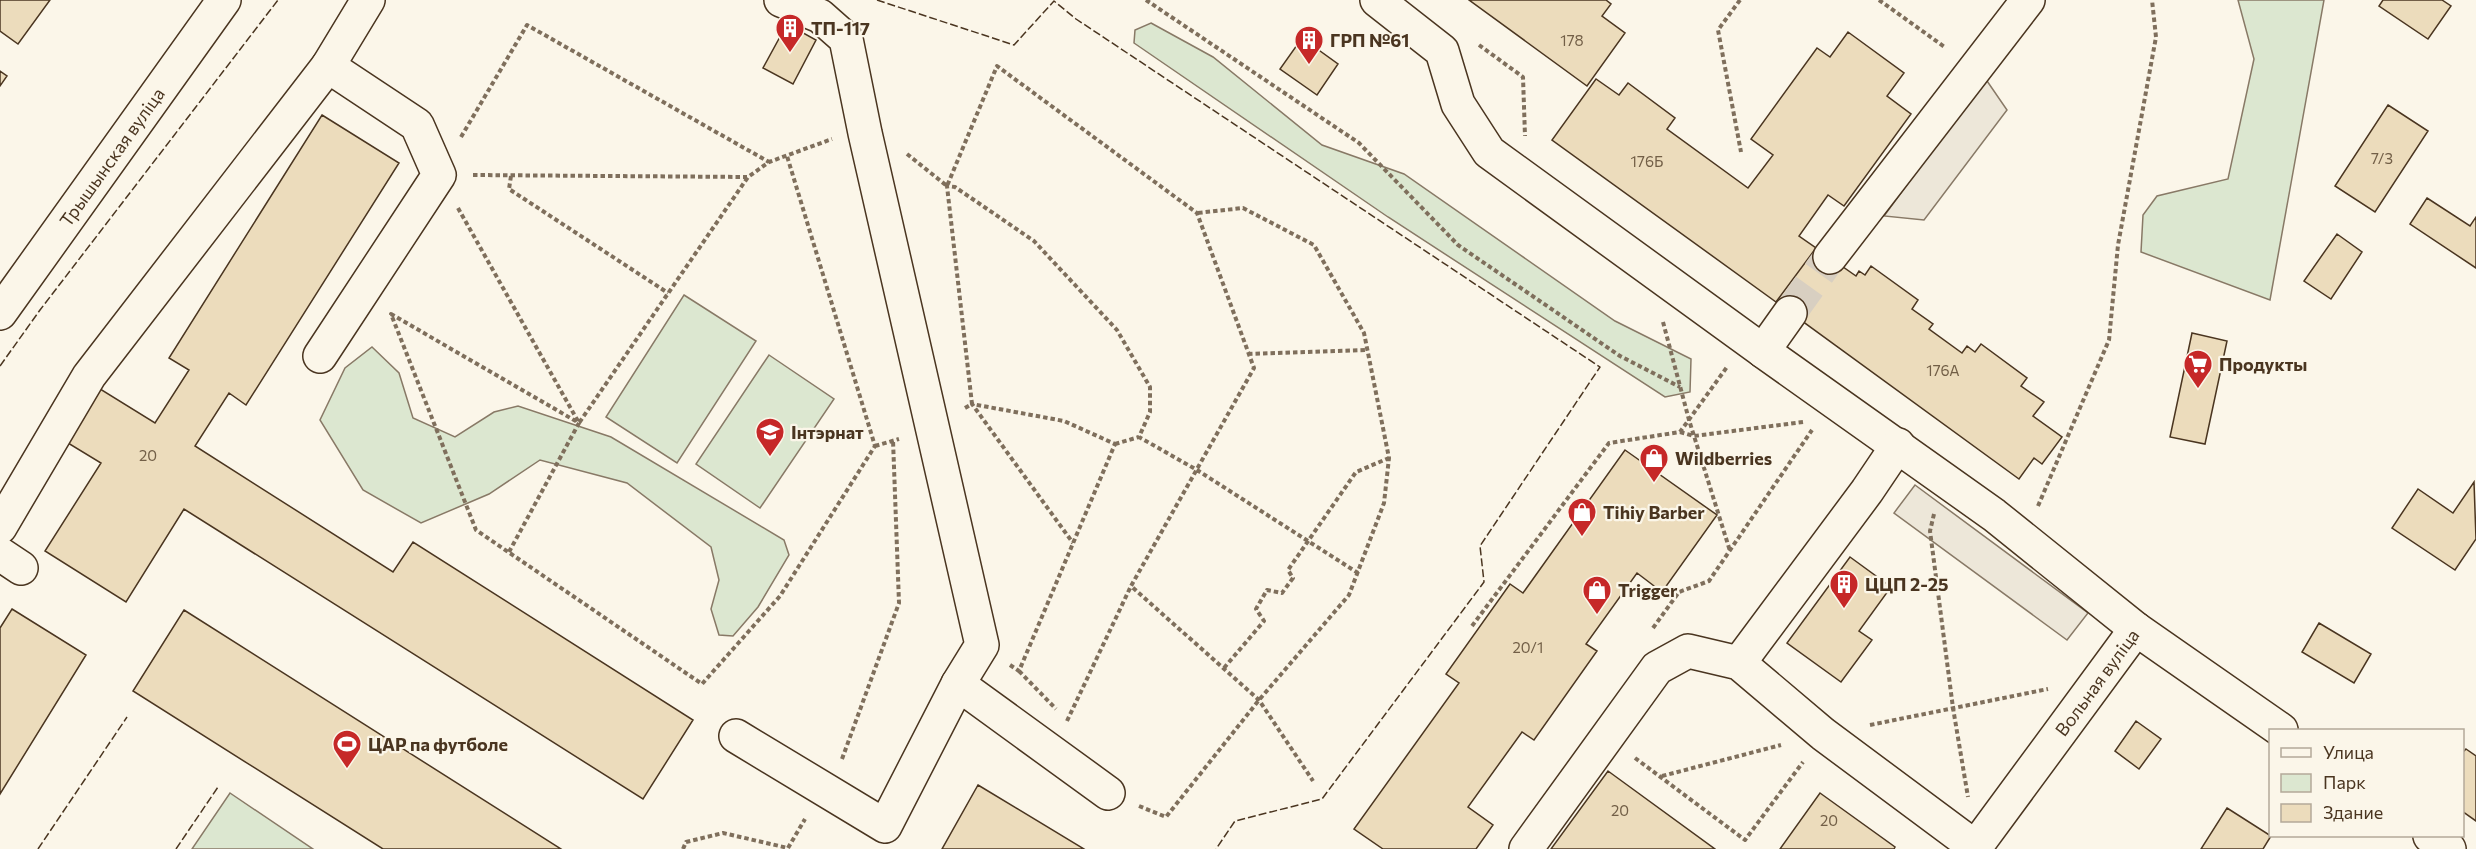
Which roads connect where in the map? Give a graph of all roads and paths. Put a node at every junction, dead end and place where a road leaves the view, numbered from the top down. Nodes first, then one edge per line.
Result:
1 (224, 0) edge
2 (368, 0) edge
3 (781, 0) edge
4 (1146, 0) edge
5 (1377, 0) edge
6 (1740, 0) edge
7 (1879, 0) edge
8 (2028, 0) edge
9 (2152, 0) edge
10 (1947, 49) dead end
11 (328, 66) junction
12 (866, 140) junction
13 (1741, 152) dead end
14 (788, 156) junction
15 (769, 162) junction
16 (439, 175) junction
17 (511, 176) junction
18 (748, 177) junction
19 (947, 186) junction
20 (1197, 213) junction
21 (1830, 257) tunnel mouth
22 (1651, 270) junction
23 (668, 293) junction
24 (0, 313) edge
25 (1790, 313) tunnel mouth
26 (1366, 350) junction
27 (1248, 354) junction
28 (1748, 354) junction
29 (320, 356) dead end
30 (1680, 387) junction
31 (972, 404) junction
32 (1854, 414) junction
33 (1689, 420) junction
34 (1819, 420) junction
35 (579, 423) junction
36 (932, 428) junction
37 (1680, 432) junction
38 (1694, 436) junction
39 (1139, 437) junction
40 (893, 440) junction
41 (1115, 444) junction
42 (1898, 445) junction
43 (875, 446) junction
44 (1389, 458) junction
45 (1197, 470) junction
46 (1943, 479) junction
47 (0, 527) edge
48 (1309, 539) junction
49 (2028, 541) junction
50 (1073, 543) junction
51 (509, 552) junction
52 (1730, 552) junction
53 (1358, 573) junction
54 (1709, 581) dead end
55 (1131, 586) junction
56 (1472, 626) dead end
57 (2136, 629) junction
58 (982, 645) junction
59 (1738, 663) junction
60 (1224, 668) junction
61 (1019, 671) junction
62 (958, 684) junction
63 (1259, 700) junction
64 (1067, 720) junction
65 (2280, 729) edge
66 (1823, 734) junction
67 (736, 736) dead end
68 (1606, 738) junction
69 (1052, 753) junction
70 (1312, 781) dead end
71 (824, 789) junction
72 (1108, 794) joint
73 (1969, 798) dead end
74 (891, 837) edge
75 (2431, 837) edge
76 (789, 848) edge
77 (1974, 848) edge
78 (683, 849) edge
79 (1526, 849) edge
80 (2449, 849) edge

1 - 24 street, Трышынская вуліца
2 - 11 street
3 - 12 street
4 - 30 path
5 - 22 street
6 - 13 path
7 - 10 path
8 - 21 street
9 - 49 path
11 - 16 street
11 - 47 street
12 - 14 path
12 - 19 path
12 - 36 street
14 - 15 path
14 - 43 path
15 - 16 path
15 - 18 path
16 - 17 path
16 - 29 street
16 - 35 path
17 - 18 path
17 - 23 path
18 - 23 path
19 - 20 path
19 - 31 path
19 - 39 path
20 - 26 path
20 - 27 path
22 - 28 street
22 - 30 path
23 - 35 path
25 - 28 street
26 - 27 path
26 - 44 path
27 - 45 path
28 - 32 street
28 - 33 path
30 - 33 path
31 - 36 path
31 - 41 path
31 - 50 path
32 - 34 path
32 - 42 street
33 - 37 path
33 - 38 path
34 - 38 path
34 - 52 path
35 - 51 path
35 - 51 path
36 - 40 path
36 - 58 street
37 - 38 path
37 - 56 path
38 - 52 path
39 - 41 path
39 - 45 path
40 - 43 path
40 - 71 path
41 - 50 path
42 - 46 street
42 - 59 street
43 - 51 path
44 - 48 path
44 - 53 path
45 - 48 path
45 - 55 path
46 - 49 street
46 - 73 path
48 - 53 path
48 - 60 path
49 - 57 street
50 - 61 path
52 - 54 path
53 - 63 path
55 - 60 path
55 - 64 path
57 - 65 street, Вольная вуліца
57 - 77 street, Вольная вуліца
58 - 61 path
58 - 62 street
59 - 66 street
59 - 68 street
60 - 63 path
61 - 64 path
62 - 69 street
62 - 74 street
63 - 70 path
63 - 72 path
64 - 69 path
66 - 68 path
66 - 77 street
67 - 71 street
68 - 79 street
69 - 72 street
71 - 74 street
71 - 76 path
75 - 80 street
76 - 78 path

